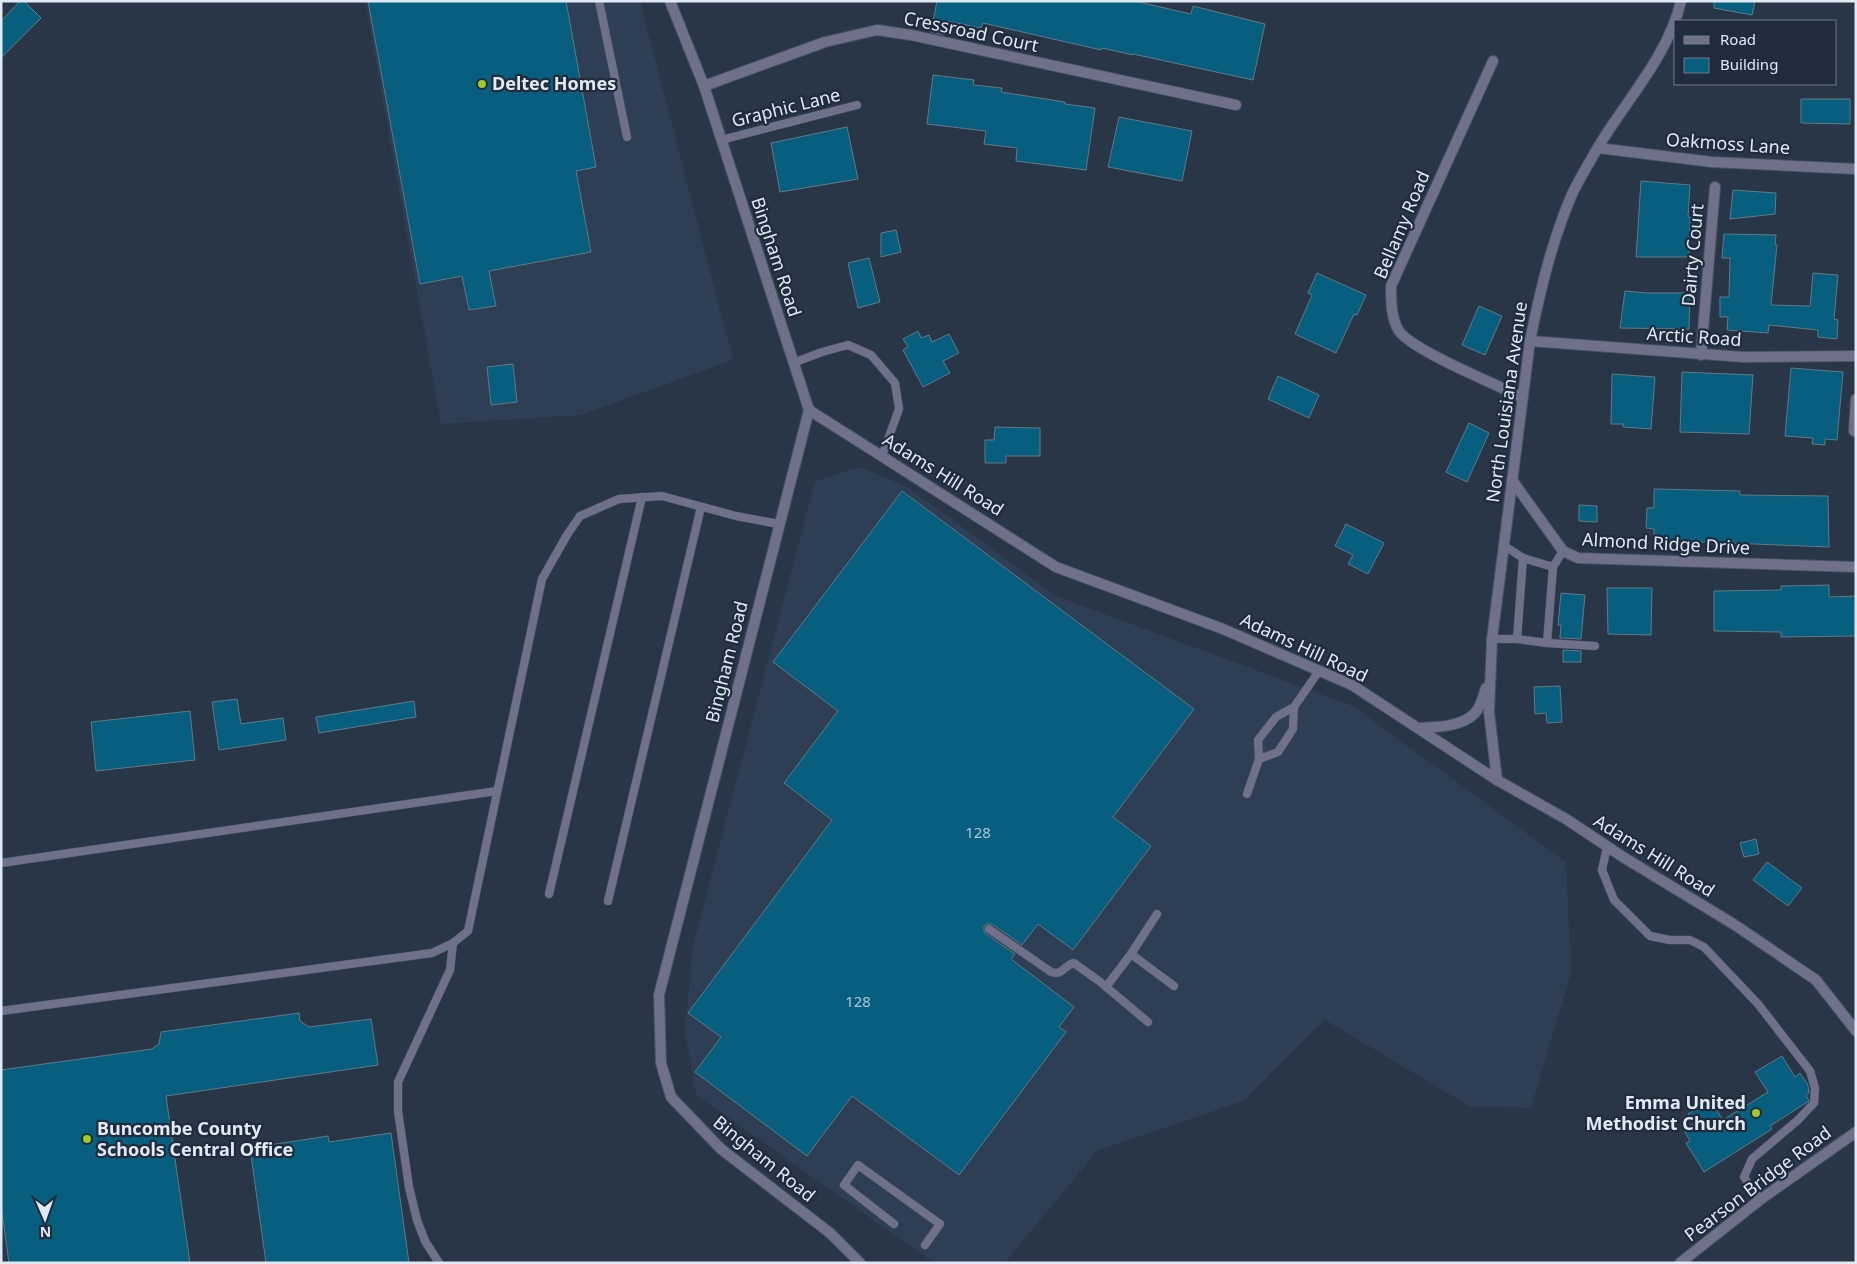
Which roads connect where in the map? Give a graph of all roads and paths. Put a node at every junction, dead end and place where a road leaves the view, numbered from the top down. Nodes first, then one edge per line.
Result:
1 (599, 1) edge
2 (670, 1) edge
3 (1681, 1) edge
4 (1674, 20) edge
5 (1674, 20) edge
6 (1493, 61) dead end
7 (704, 86) junction
8 (857, 104) dead end
9 (1236, 105) dead end
10 (627, 137) dead end
11 (722, 140) junction
12 (1598, 148) junction
13 (1856, 169) edge
14 (1715, 187) dead end
15 (1530, 341) junction
16 (1700, 354) junction
17 (1856, 356) edge
18 (793, 363) junction
19 (1522, 397) junction
20 (1856, 399) edge
21 (809, 410) junction
22 (1854, 431) dead end
23 (882, 456) junction
24 (1512, 480) junction
25 (642, 497) junction
26 (701, 506) junction
27 (779, 524) junction
28 (1503, 545) junction
29 (1563, 551) junction
30 (1523, 558) junction
31 (1553, 567) junction
32 (1856, 567) edge
33 (1492, 639) junction
34 (1517, 639) junction
35 (1547, 643) junction
36 (1595, 646) dead end
37 (1319, 670) junction
38 (1491, 670) junction
39 (1294, 707) junction
40 (1418, 728) junction
41 (1259, 759) junction
42 (1498, 780) junction
43 (498, 790) junction
44 (1247, 794) dead end
45 (1607, 847) junction
46 (1, 863) edge
47 (549, 894) dead end
48 (608, 901) dead end
49 (1157, 914) dead end
50 (989, 929) dead end
51 (453, 943) junction
52 (1132, 954) junction
53 (1174, 986) dead end
54 (1106, 987) junction
55 (1, 1011) edge
56 (1148, 1022) dead end
57 (1856, 1031) edge
58 (1856, 1132) edge
59 (1761, 1199) junction
60 (894, 1224) dead end
61 (925, 1245) dead end
62 (858, 1262) edge
63 (439, 1263) edge
64 (1680, 1263) edge

1 - 10 lane
2 - 7 street, Bingham Road
3 - 5 street, North Louisiana Avenue
4 - 12 street, North Louisiana Avenue
6 - 19 street, Bellamy Road
7 - 9 street, Cressroad Court
7 - 11 street, Bingham Road
8 - 11 lane, Graphic Lane
11 - 18 street, Bingham Road
12 - 13 street, Oakmoss Lane
12 - 15 street, North Louisiana Avenue
14 - 16 street, Dairty Court
15 - 16 street, Arctic Road
15 - 19 street, North Louisiana Avenue
16 - 17 street, Arctic Road
18 - 21 street, Bingham Road
18 - 23 lane
19 - 24 street, North Louisiana Avenue
20 - 22 street
21 - 23 street, Adams Hill Road
21 - 27 street, Bingham Road
23 - 37 street, Adams Hill Road
24 - 28 street, North Louisiana Avenue
24 - 29 street, Almond Ridge Drive
25 - 26 lane
25 - 43 lane
25 - 47 lane
26 - 27 lane
26 - 48 lane
27 - 62 street, Bingham Road
28 - 30 lane
28 - 33 street, North Louisiana Avenue
29 - 31 lane
29 - 32 street, Almond Ridge Drive
30 - 31 lane
30 - 34 lane
31 - 35 lane
33 - 34 lane
33 - 38 street, North Louisiana Avenue
34 - 35 lane
35 - 36 lane
37 - 39 lane
37 - 40 street, Adams Hill Road
38 - 40 street
38 - 42 street, North Louisiana Avenue
39 - 41 lane
39 - 41 lane
40 - 42 street, Adams Hill Road
41 - 44 lane
42 - 45 street, Adams Hill Road
43 - 46 lane
43 - 51 lane
45 - 57 street, Adams Hill Road
45 - 59 lane
49 - 52 lane
50 - 54 lane
51 - 55 lane
51 - 63 lane
52 - 53 lane
52 - 54 lane
54 - 56 lane
58 - 59 street, Pearson Bridge Road
59 - 64 street, Pearson Bridge Road
60 - 61 lane

